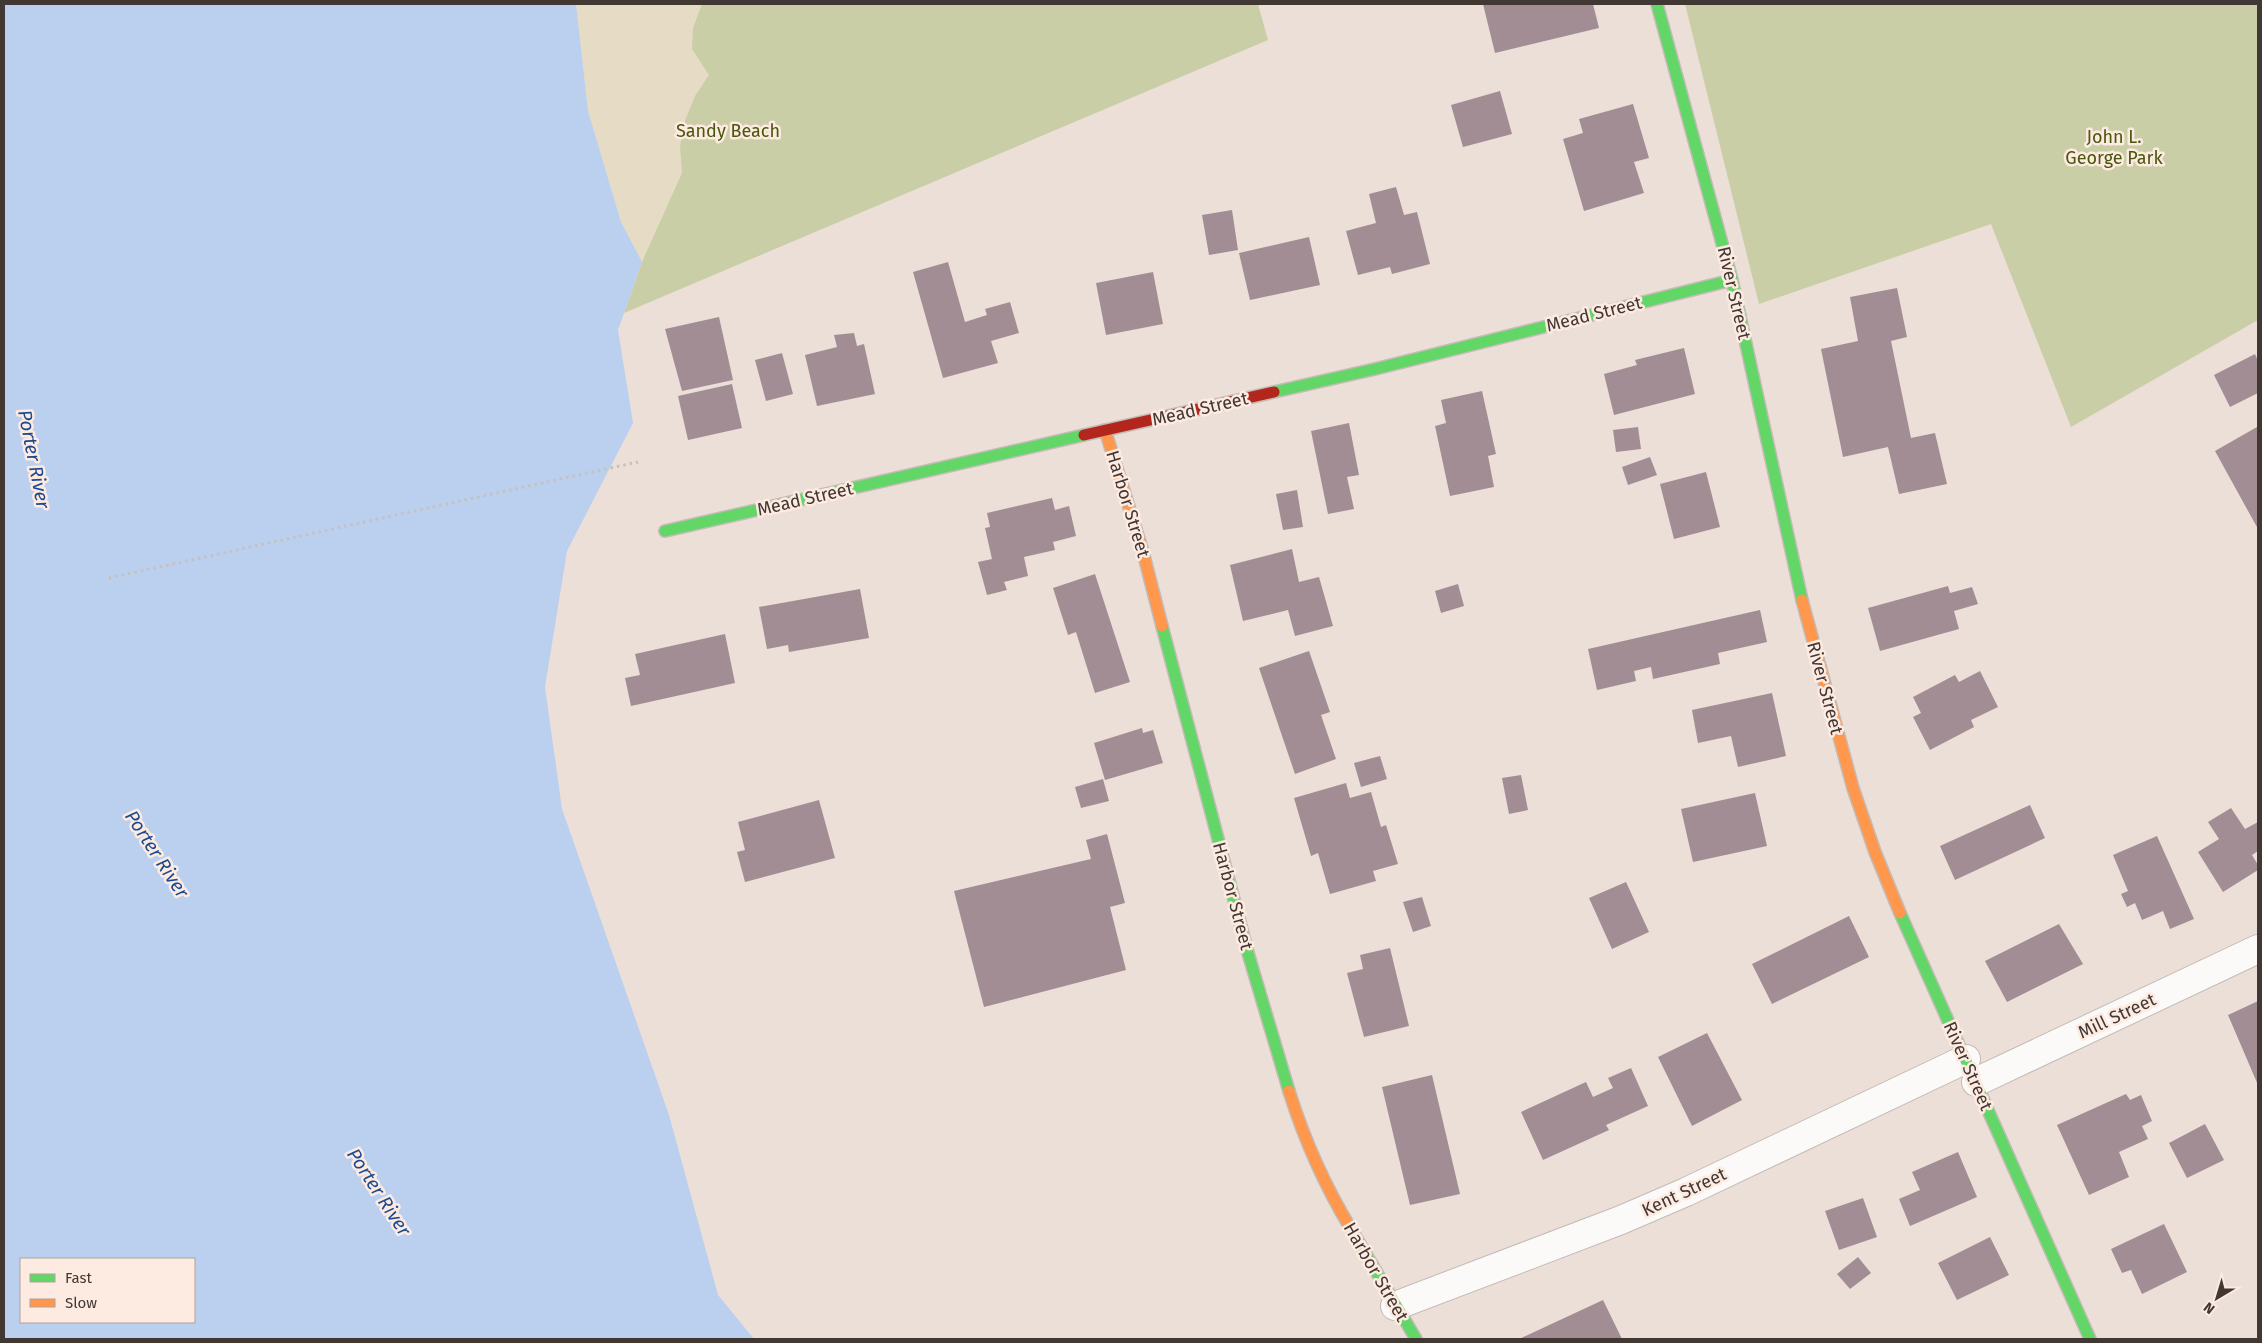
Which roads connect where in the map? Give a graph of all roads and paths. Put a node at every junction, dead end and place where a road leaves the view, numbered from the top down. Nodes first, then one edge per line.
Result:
1 (1657, 4) edge
2 (1732, 280) junction
3 (1105, 430) junction
4 (638, 462) dead end
5 (665, 531) dead end
6 (109, 578) dead end
7 (2258, 949) edge
8 (1971, 1070) junction
9 (1395, 1306) junction
10 (1416, 1339) edge
11 (2090, 1339) edge

1 - 2 street, River Street
2 - 3 street, Mead Street
2 - 8 street, River Street
3 - 5 street, Mead Street
3 - 9 street, Harbor Street
4 - 6 path
7 - 8 street, Mill Street
8 - 9 street, Kent Street
8 - 11 street, River Street
9 - 10 street, Harbor Street

